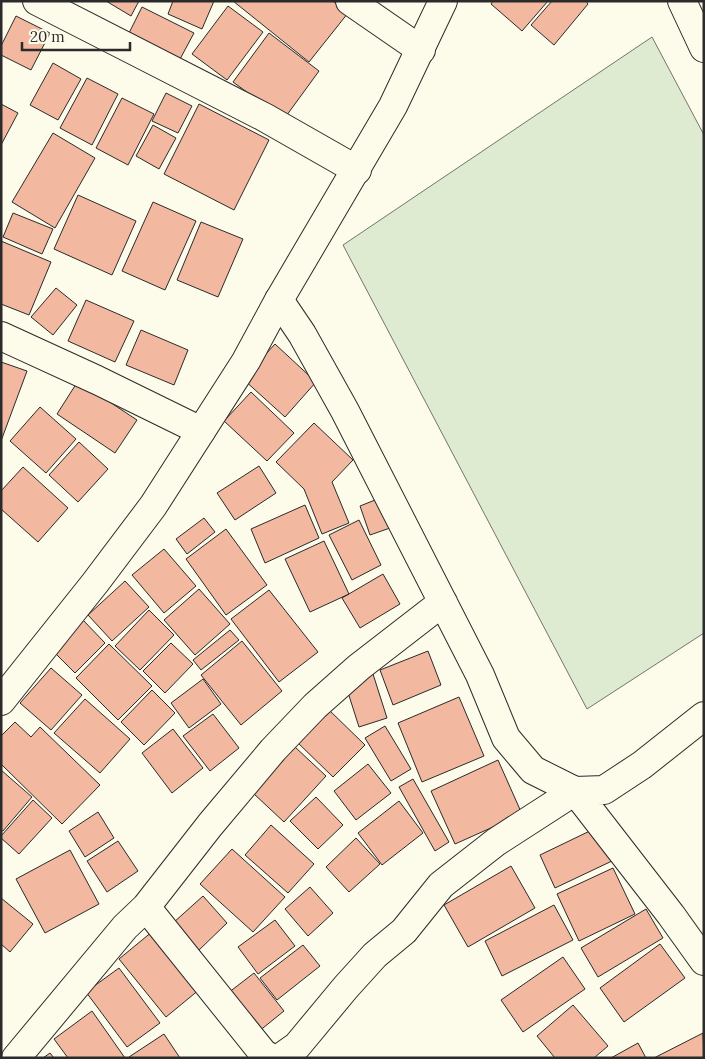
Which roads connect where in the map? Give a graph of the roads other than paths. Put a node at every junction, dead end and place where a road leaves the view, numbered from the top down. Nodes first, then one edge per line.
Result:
1 (37, 1) edge
2 (350, 1) edge
3 (444, 1) edge
4 (682, 1) edge
5 (701, 30) edge
6 (421, 50) junction
7 (357, 170) junction
8 (280, 300) junction
9 (1, 336) edge
10 (201, 431) junction
11 (443, 602) junction
12 (1, 701) edge
13 (704, 716) edge
14 (575, 792) junction
15 (146, 907) junction
16 (704, 961) edge
17 (16, 1058) edge
18 (271, 1058) edge
19 (280, 1058) edge

1 - 7 street
2 - 6 street
3 - 6 street
4 - 5 street
6 - 7 street
7 - 8 street
8 - 10 street
8 - 11 street
9 - 10 street
10 - 12 street
11 - 14 street
11 - 15 street
13 - 14 street
14 - 16 street
14 - 19 street
15 - 17 street
15 - 18 street

